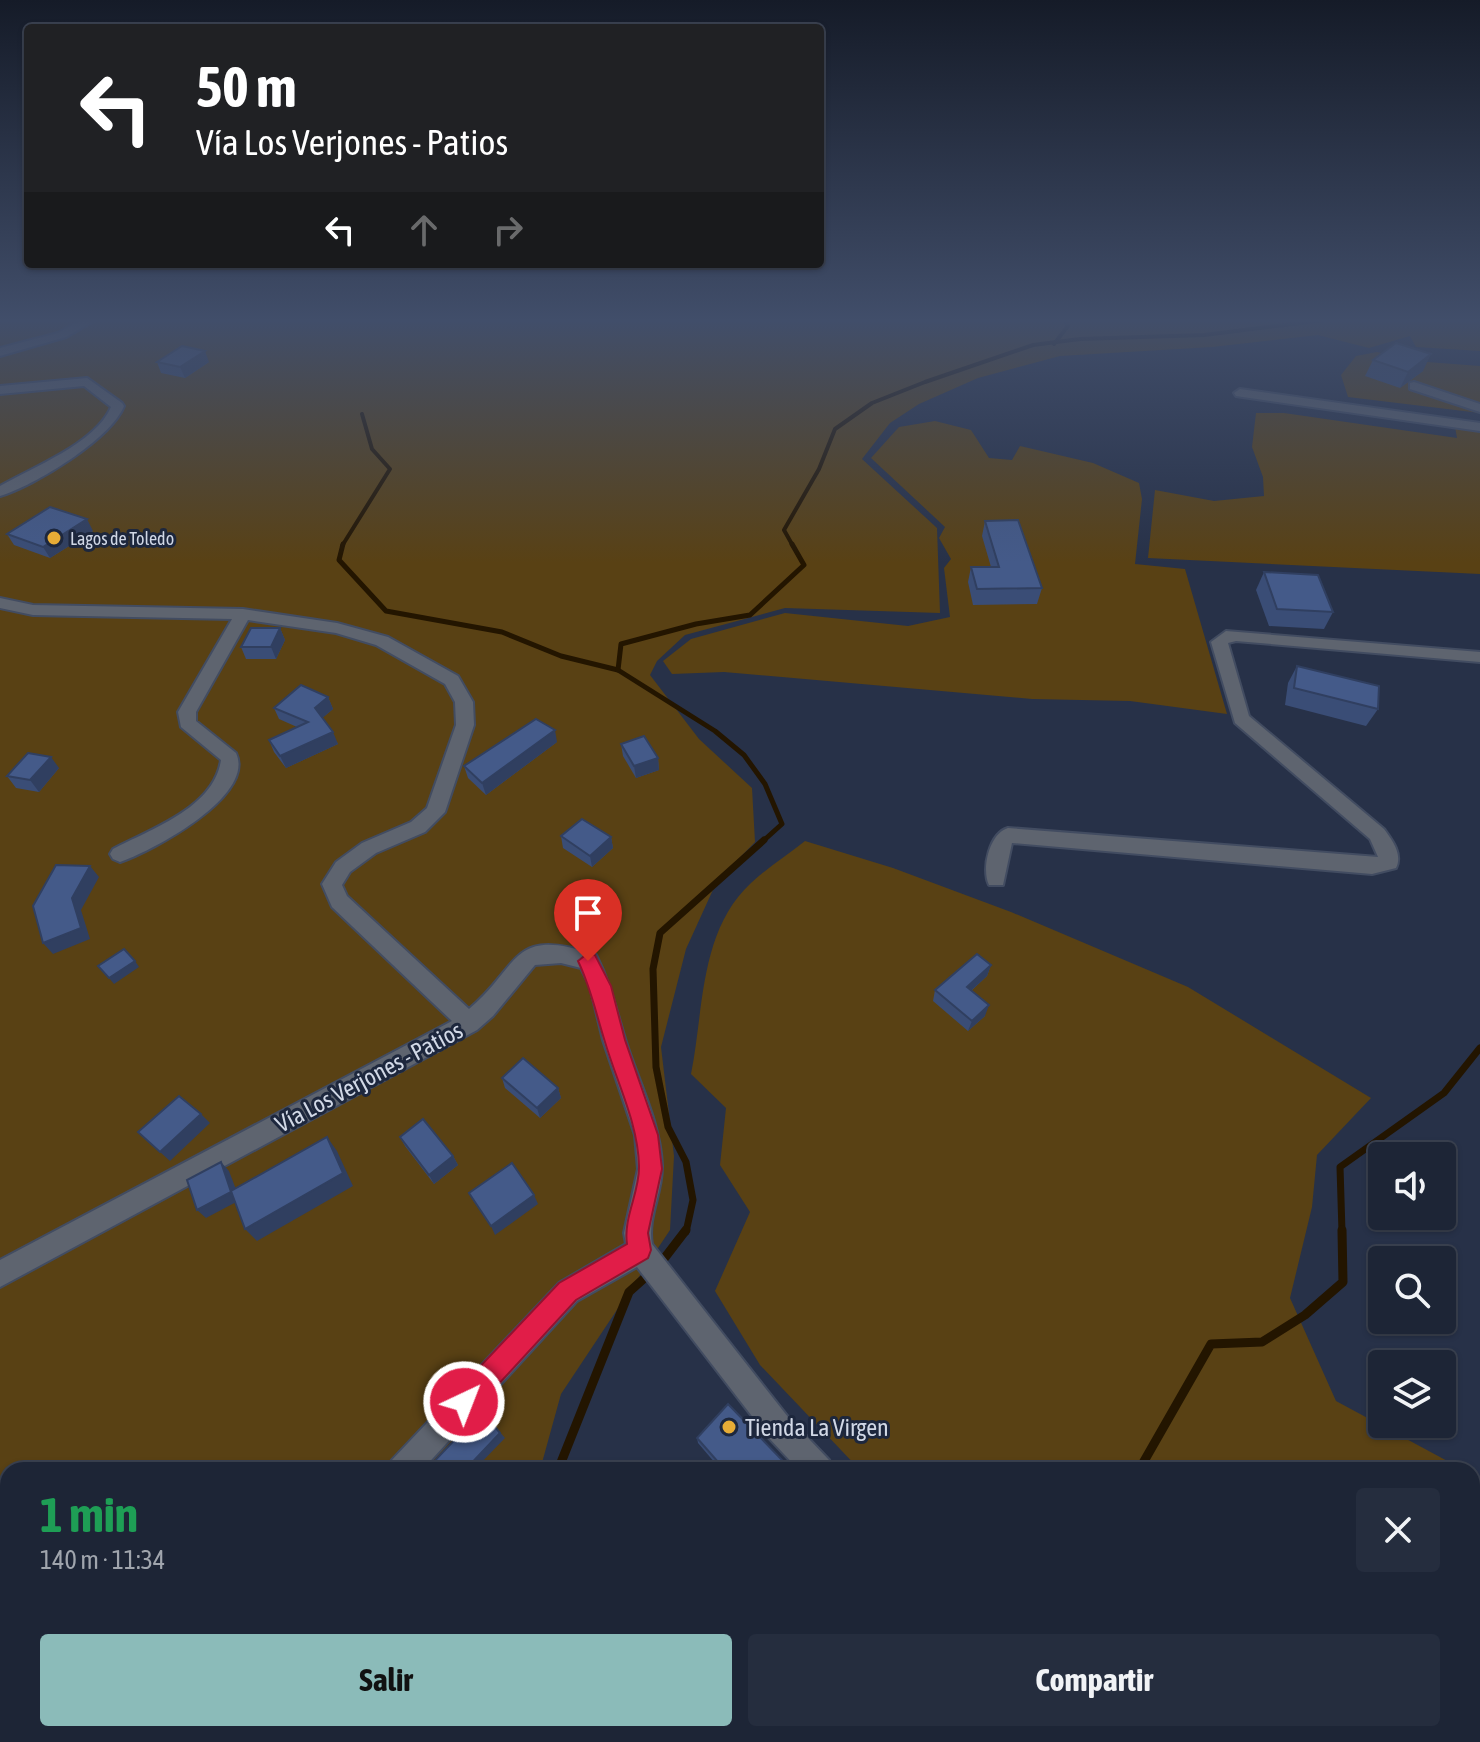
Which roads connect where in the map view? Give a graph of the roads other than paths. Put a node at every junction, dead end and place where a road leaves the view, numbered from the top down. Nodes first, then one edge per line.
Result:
1 (111, 400) edge
2 (1291, 400) edge
3 (1457, 400) edge
4 (1480, 408) edge
5 (1480, 427) edge
6 (0, 492) edge
7 (0, 603) edge
8 (243, 614) junction
9 (1480, 657) edge
10 (120, 854) dead end
11 (996, 879) dead end
12 (469, 1023) junction
13 (642, 1255) junction
14 (0, 1274) edge
15 (409, 1462) edge
16 (811, 1462) edge

1 - 6 street
2 - 5 street
3 - 4 street
7 - 8 street
8 - 10 street
8 - 12 street
9 - 11 street
12 - 13 street, Vía Los Verjones - Patios
12 - 14 street, Vía Los Verjones - Patios
13 - 15 street
13 - 16 street

